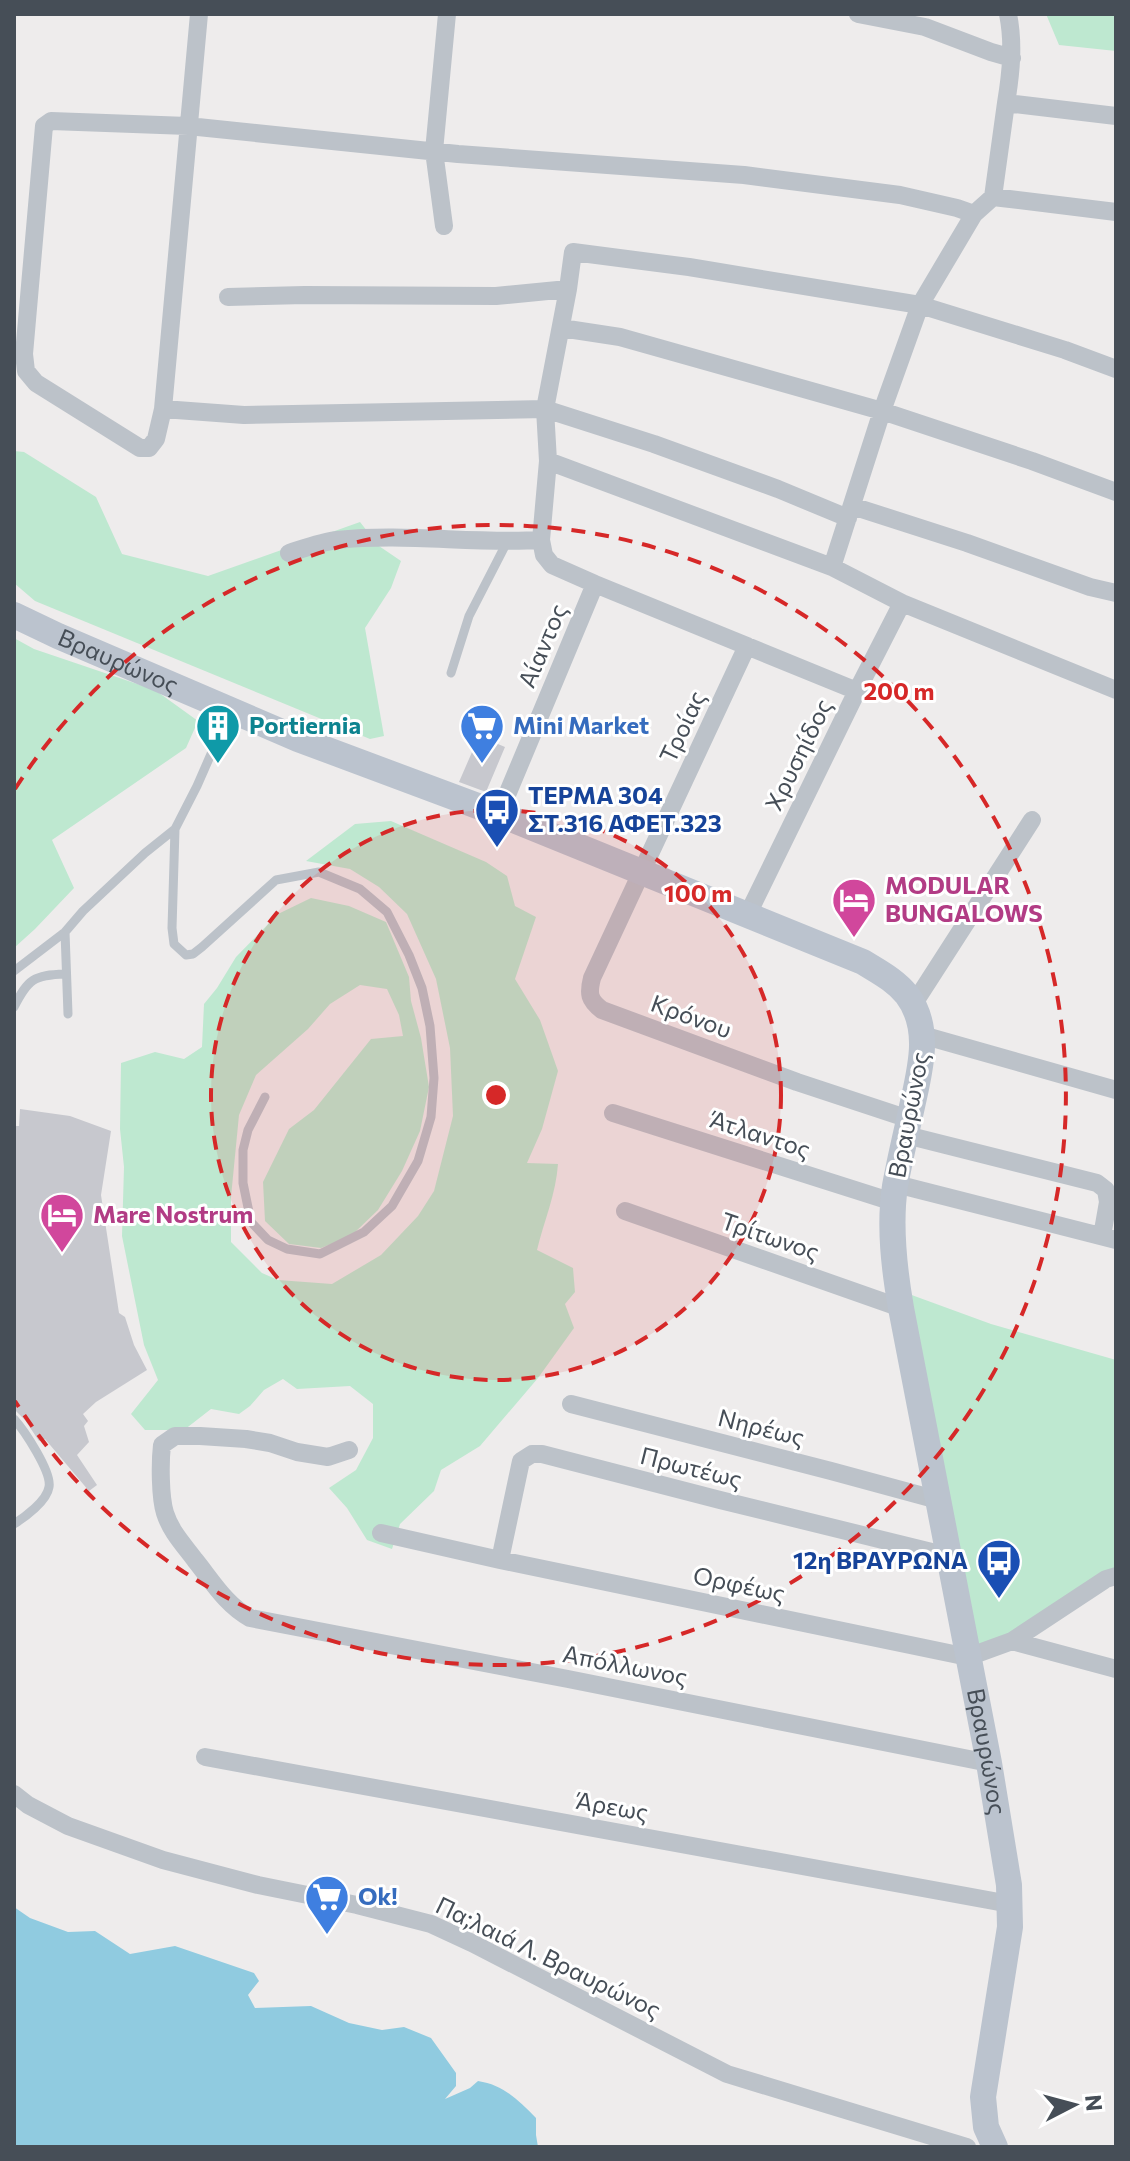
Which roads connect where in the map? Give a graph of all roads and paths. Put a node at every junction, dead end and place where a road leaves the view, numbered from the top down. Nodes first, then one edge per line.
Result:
1 (199, 14) edge
2 (447, 14) edge
3 (858, 14) edge
4 (1008, 14) edge
5 (1012, 58) junction
6 (1006, 103) junction
7 (1116, 116) edge
8 (188, 126) junction
9 (434, 151) junction
10 (993, 197) junction
11 (1116, 212) edge
12 (974, 214) junction
13 (444, 226) dead end
14 (568, 289) junction
15 (228, 297) dead end
16 (920, 305) junction
17 (561, 328) junction
18 (1116, 369) edge
19 (163, 409) junction
20 (545, 409) junction
21 (882, 411) junction
22 (548, 461) junction
23 (1116, 492) edge
24 (850, 512) junction
25 (541, 540) junction
26 (507, 542) junction
27 (289, 553) dead end
28 (832, 567) junction
29 (595, 584) junction
30 (1116, 593) edge
31 (902, 603) junction
32 (14, 615) edge
33 (747, 646) junction
34 (451, 673) dead end
35 (1116, 690) edge
36 (857, 691) junction
37 (230, 710) junction
38 (499, 814) junction
39 (1032, 820) dead end
40 (175, 829) junction
41 (641, 871) junction
42 (748, 914) junction
43 (65, 932) junction
44 (14, 971) edge
45 (65, 974) junction
46 (913, 1005) junction
47 (14, 1007) edge
48 (68, 1014) dead end
49 (922, 1035) junction
50 (1116, 1090) edge
51 (265, 1097) dead end
52 (613, 1113) dead end
53 (908, 1127) junction
54 (894, 1193) junction
55 (625, 1211) dead end
56 (1109, 1238) edge
57 (901, 1308) junction
58 (571, 1404) dead end
59 (14, 1419) edge
60 (349, 1450) dead end
61 (938, 1500) junction
62 (14, 1524) edge
63 (381, 1533) dead end
64 (948, 1556) junction
65 (500, 1560) junction
66 (1116, 1576) edge
67 (1012, 1641) junction
68 (968, 1657) junction
69 (1116, 1669) edge
70 (205, 1757) dead end
71 (989, 1763) junction
72 (14, 1794) edge
73 (1010, 1904) junction
74 (967, 2147) edge
75 (995, 2147) edge

1 - 8 street
2 - 9 street
3 - 5 street
4 - 5 street
5 - 6 street
6 - 7 street
6 - 10 street
8 - 9 street
8 - 19 street
8 - 19 street
9 - 12 street
9 - 13 street
10 - 11 street
10 - 12 street
12 - 16 street
14 - 15 street
14 - 16 street
14 - 17 street
16 - 18 street
16 - 21 street
17 - 20 street
17 - 21 street
19 - 20 street
20 - 22 street
20 - 24 street
21 - 23 street
21 - 24 street
22 - 25 street
22 - 28 street
24 - 28 street
24 - 30 street
25 - 26 street
25 - 29 street
26 - 27 street
26 - 34 lane
28 - 31 street
29 - 33 street
29 - 38 street, Αίαντος
31 - 35 street
31 - 36 street, Χρυσηίδος
32 - 37 main road, Βραυρώνος
33 - 36 street
33 - 41 street, Τροίας
36 - 42 street, Χρυσηίδος
37 - 38 main road, Βραυρώνος
37 - 40 lane
38 - 41 main road, Βραυρώνος
39 - 46 street
40 - 43 lane
40 - 51 lane
41 - 42 main road, Βραυρώνος
41 - 53 street, Κρόνου
42 - 46 main road, Βραυρώνος
43 - 44 lane
43 - 45 lane
45 - 47 lane
45 - 48 lane
46 - 49 main road, Βραυρώνος
49 - 50 street
49 - 53 main road, Βραυρώνος
52 - 54 street, Άτλαντος
53 - 54 main road, Βραυρώνος
53 - 56 street
54 - 56 street, Άτλαντος
54 - 57 main road, Βραυρώνος
55 - 57 street, Τρίτωνος
57 - 61 main road, Βραυρώνος
58 - 61 street, Νηρέως
59 - 62 lane
60 - 71 street, Απόλλωνος
61 - 64 main road, Βραυρώνος
63 - 65 street, Ορφέως
64 - 65 street, Πρωτέως
64 - 68 main road, Βραυρώνος
65 - 68 street, Ορφέως
66 - 67 street
67 - 68 street
67 - 69 street
68 - 71 main road, Βραυρώνος
70 - 73 street, Άρεως
71 - 73 main road, Βραυρώνος
72 - 74 street, Πα;λαιά Λ. Βραυρώνος
73 - 75 main road, Βραυρώνος

